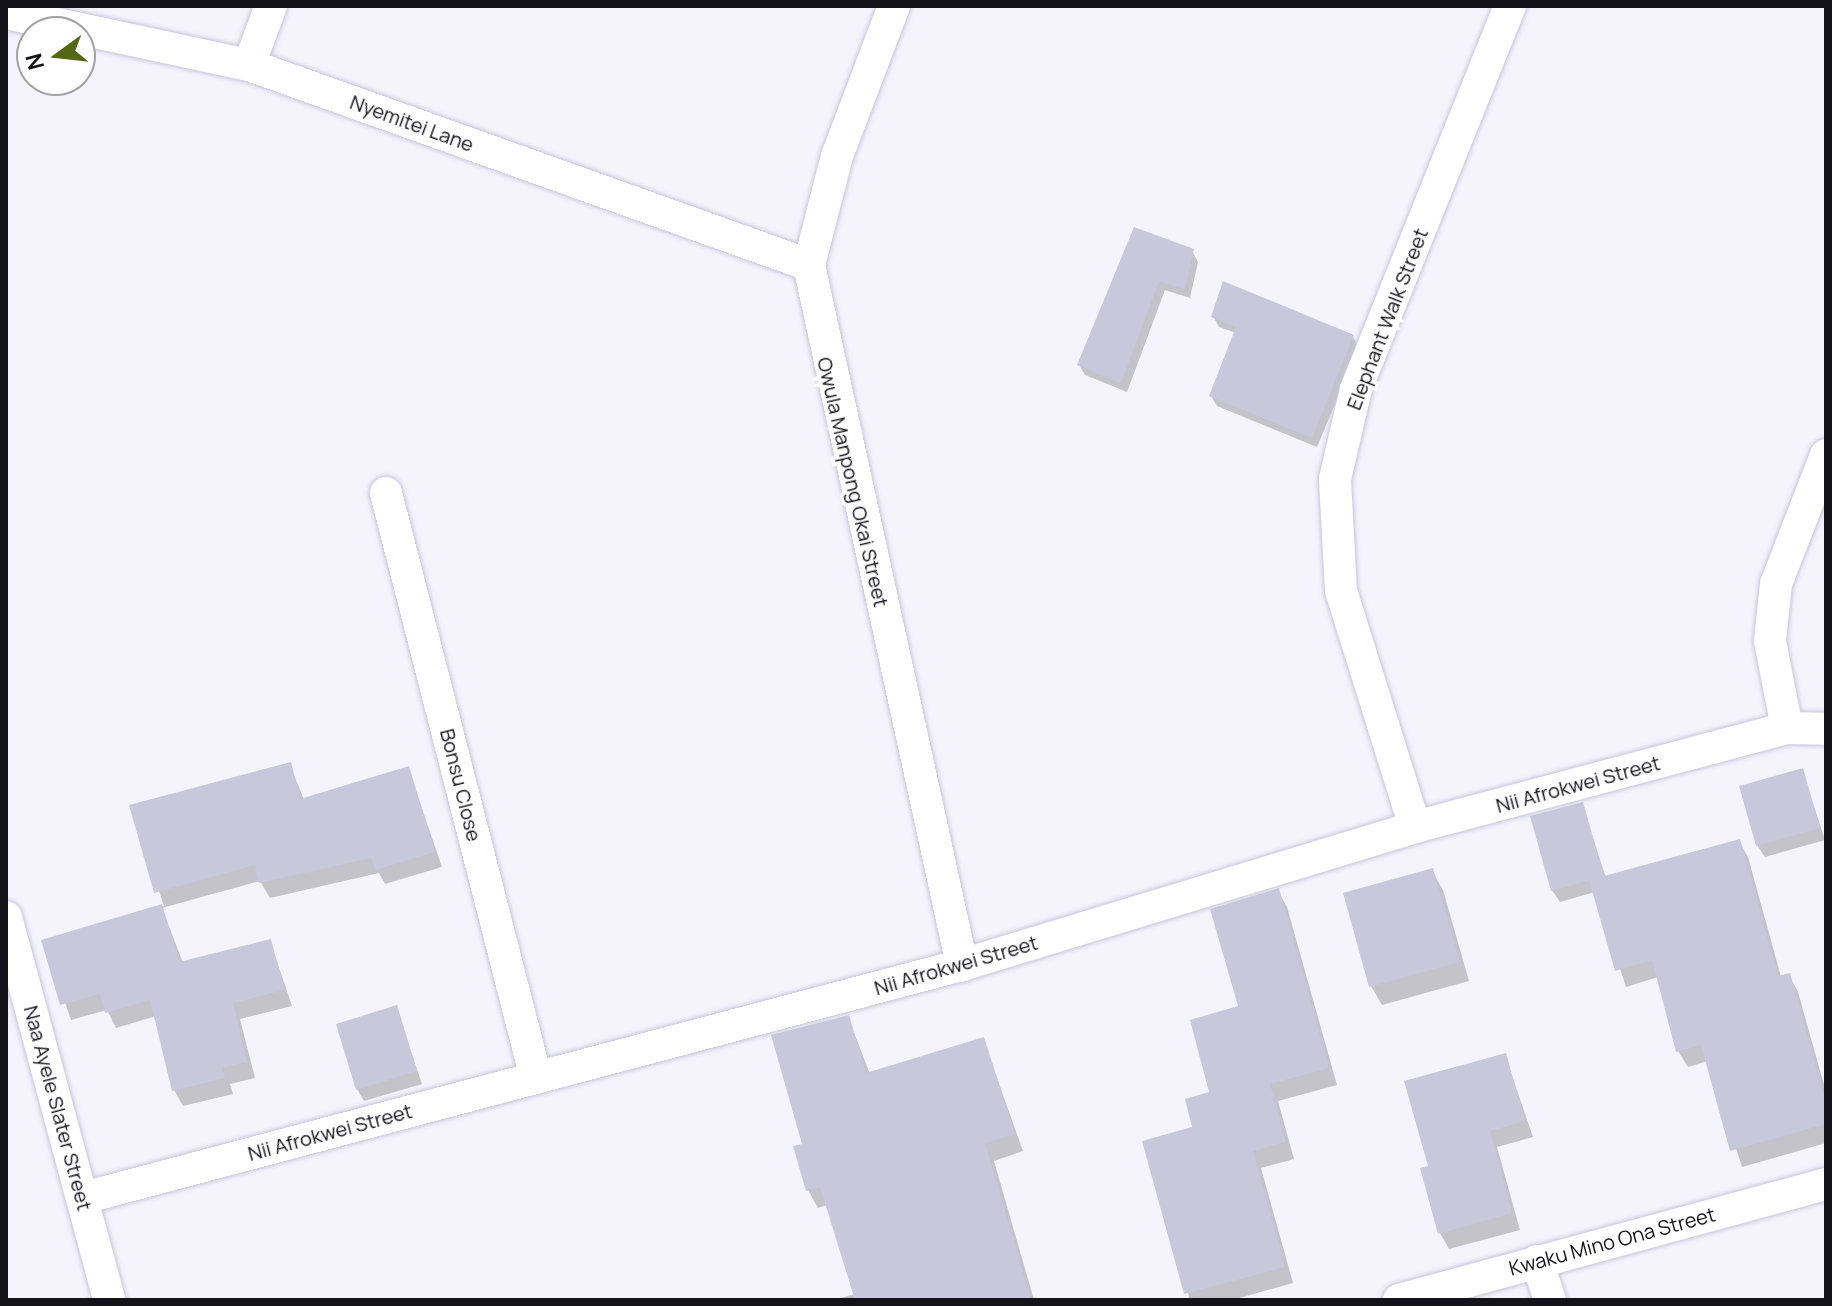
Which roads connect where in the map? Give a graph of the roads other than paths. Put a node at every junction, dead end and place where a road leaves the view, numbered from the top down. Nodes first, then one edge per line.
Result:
1 (271, 6) edge
2 (894, 6) edge
3 (1510, 6) edge
4 (6, 13) edge
5 (249, 65) junction
6 (809, 265) junction
7 (1826, 455) edge
8 (386, 493) dead end
9 (1787, 728) junction
10 (1826, 729) edge
11 (1415, 827) junction
12 (6, 917) edge
13 (962, 965) junction
14 (536, 1078) junction
15 (1826, 1184) edge
16 (83, 1198) junction
17 (1537, 1261) junction
18 (109, 1300) edge
19 (1399, 1300) edge
20 (1550, 1300) edge

1 - 5 street
2 - 6 street, Owula Manpong Okai Street
3 - 11 street, Elephant Walk Street
4 - 5 street, Nyemitei Lane
5 - 6 street, Nyemitei Lane
6 - 13 street, Owula Manpong Okai Street
7 - 9 street
8 - 14 street, Bonsu Close
9 - 10 street, Nii Afrokwei Street
9 - 11 street, Nii Afrokwei Street
11 - 13 street, Nii Afrokwei Street
12 - 16 street, Naa Ayele Slater Street
13 - 14 street, Nii Afrokwei Street
14 - 16 street, Nii Afrokwei Street
15 - 17 street, Kwaku Mino Ona Street
16 - 18 street, Naa Ayele Slater Street
17 - 19 street, Kwaku Mino Ona Street
17 - 20 street

